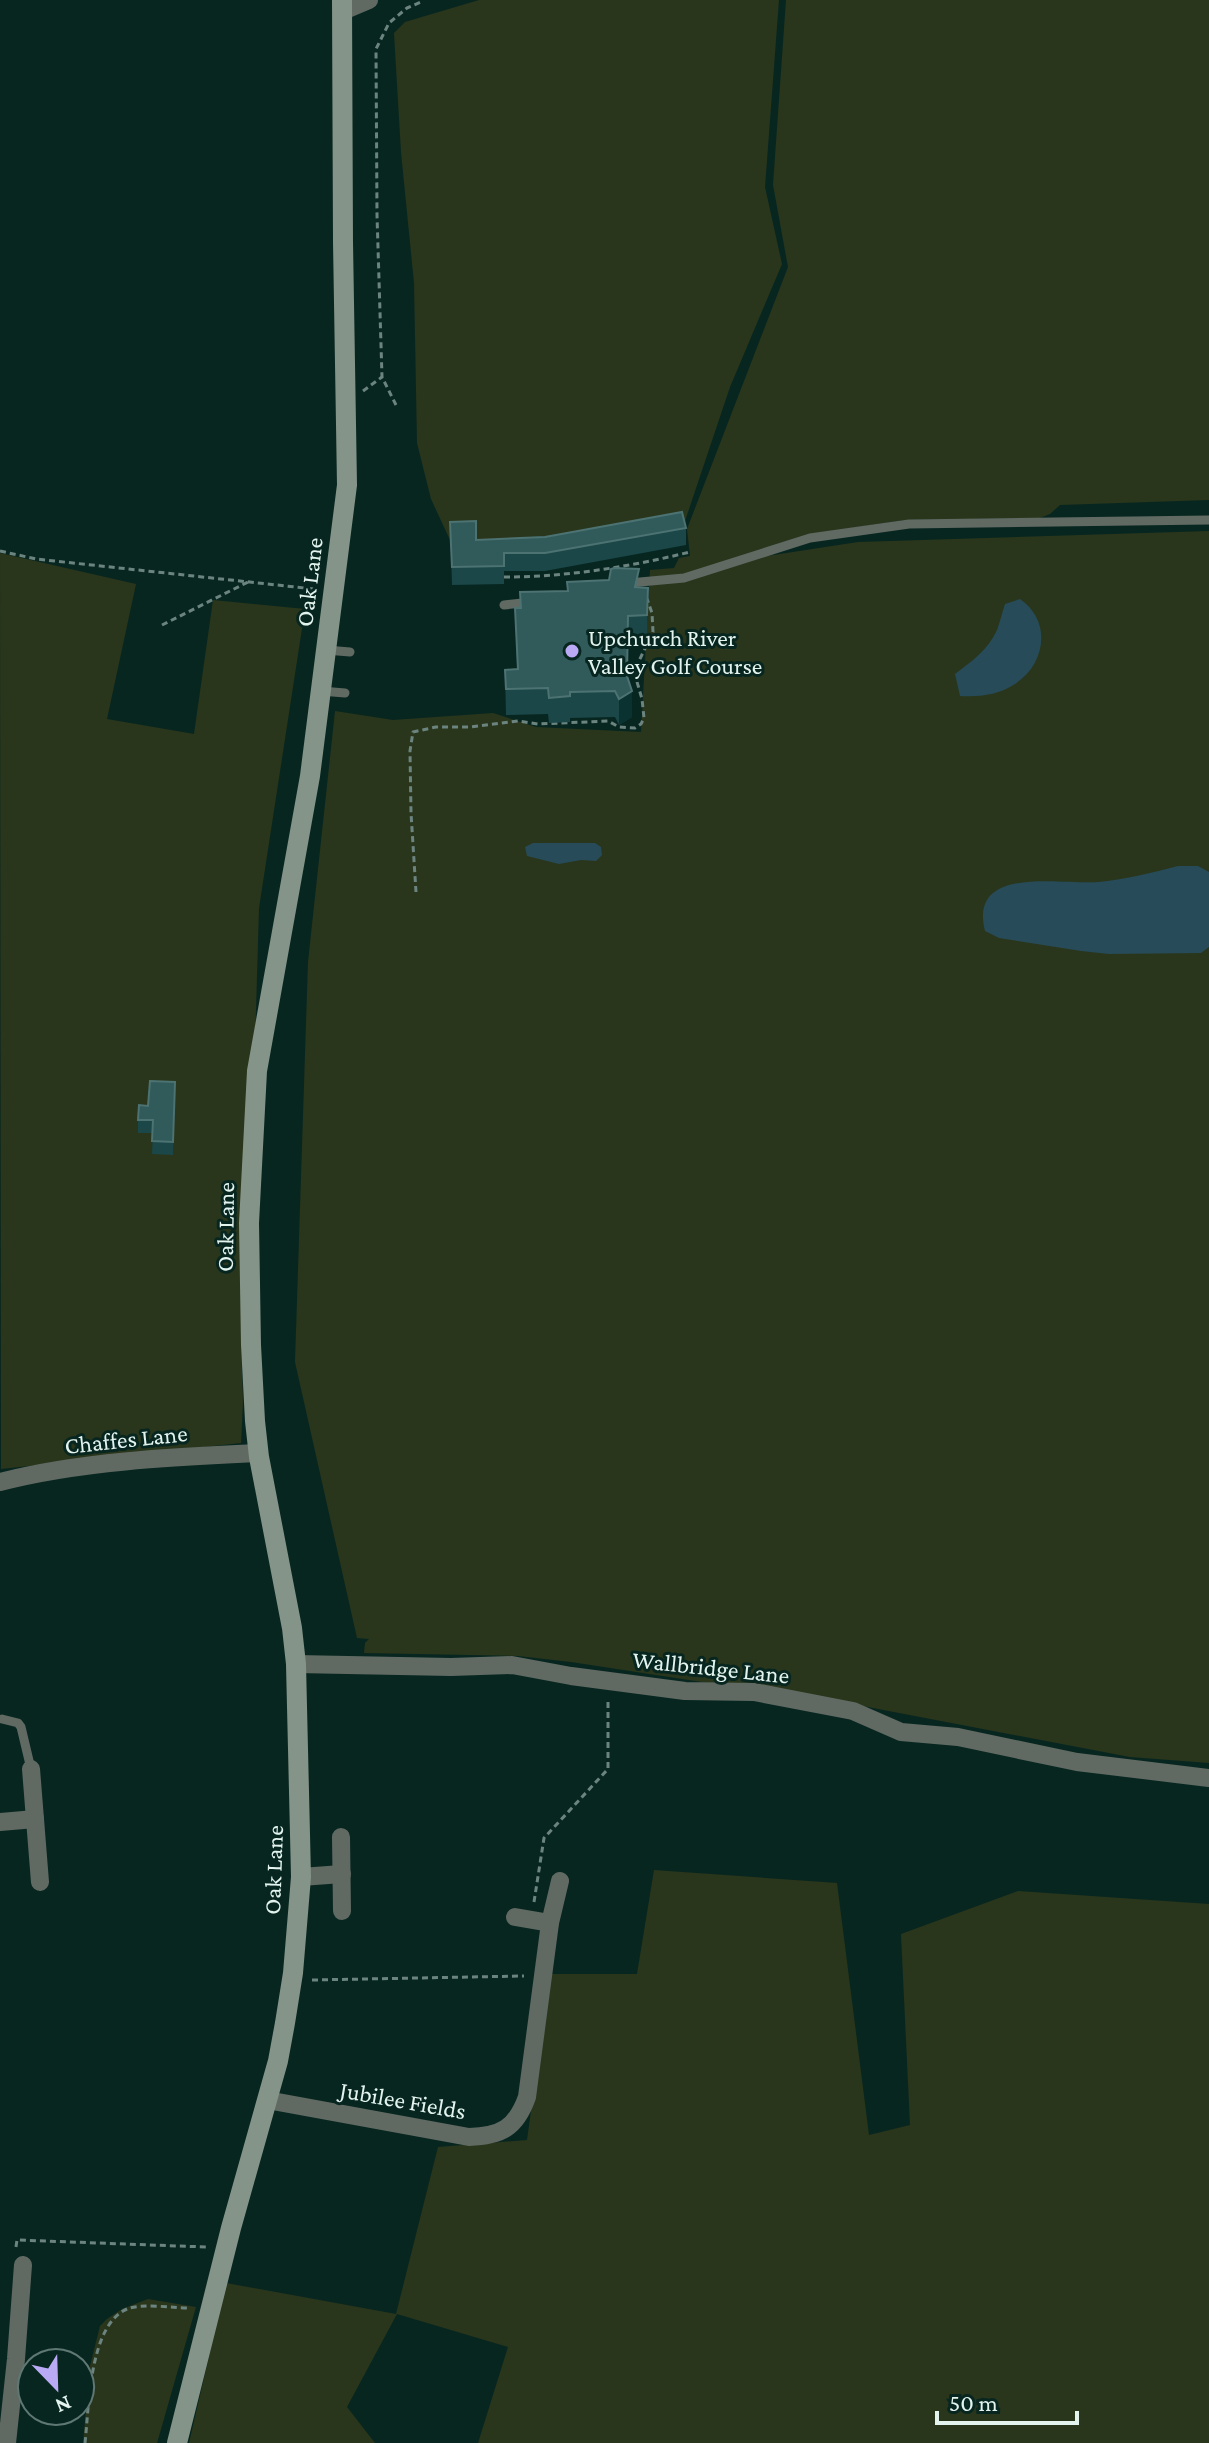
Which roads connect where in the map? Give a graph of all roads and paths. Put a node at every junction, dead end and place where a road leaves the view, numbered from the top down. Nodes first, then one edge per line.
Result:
1 (369, 0) edge
2 (420, 0) edge
3 (343, 5) edge
4 (396, 405) dead end
5 (1209, 520) edge
6 (0, 551) edge
7 (690, 552) dead end
8 (504, 577) edge
9 (248, 582) junction
10 (628, 584) joint
11 (333, 591) junction
12 (547, 600) edge
13 (504, 605) dead end
14 (162, 625) dead end
15 (326, 650) junction
16 (350, 652) dead end
17 (321, 691) junction
18 (345, 693) dead end
19 (416, 892) dead end
20 (259, 1453) junction
21 (0, 1482) edge
22 (296, 1664) junction
23 (608, 1681) junction
24 (2, 1719) dead end
25 (31, 1769) joint
26 (1209, 1778) edge
27 (35, 1819) junction
28 (0, 1822) edge
29 (341, 1837) dead end
30 (342, 1874) junction
31 (301, 1877) junction
32 (560, 1881) dead end
33 (40, 1882) dead end
34 (342, 1911) dead end
35 (523, 1918) joint
36 (550, 1923) junction
37 (524, 1976) dead end
38 (292, 1980) junction
39 (267, 2100) junction
40 (226, 2248) junction
41 (23, 2265) joint
42 (210, 2309) junction
43 (7, 2443) edge
44 (85, 2443) edge
45 (177, 2443) edge

1 - 3 street
2 - 4 path
3 - 11 street, Oak Lane
5 - 10 lane
6 - 9 path
7 - 8 path
9 - 11 path
9 - 14 path
10 - 19 path
11 - 15 street, Oak Lane
12 - 13 lane
15 - 16 lane
15 - 17 street, Oak Lane
17 - 18 lane
17 - 20 street, Oak Lane
20 - 21 street, Chaffes Lane
20 - 22 street, Oak Lane
22 - 23 street, Wallbridge Lane
22 - 31 street, Oak Lane
23 - 26 street, Wallbridge Lane
23 - 35 path
24 - 25 lane
25 - 27 street
27 - 28 street
27 - 33 street
29 - 30 street
30 - 31 street
30 - 34 street
31 - 38 street, Oak Lane
32 - 36 street, Jubilee Fields
35 - 36 street
36 - 39 street, Jubilee Fields
37 - 38 path
38 - 39 street, Oak Lane
39 - 40 street, Oak Lane
40 - 41 path
40 - 42 street, Oak Lane
41 - 43 street
42 - 44 path
42 - 45 street, Oak Lane

